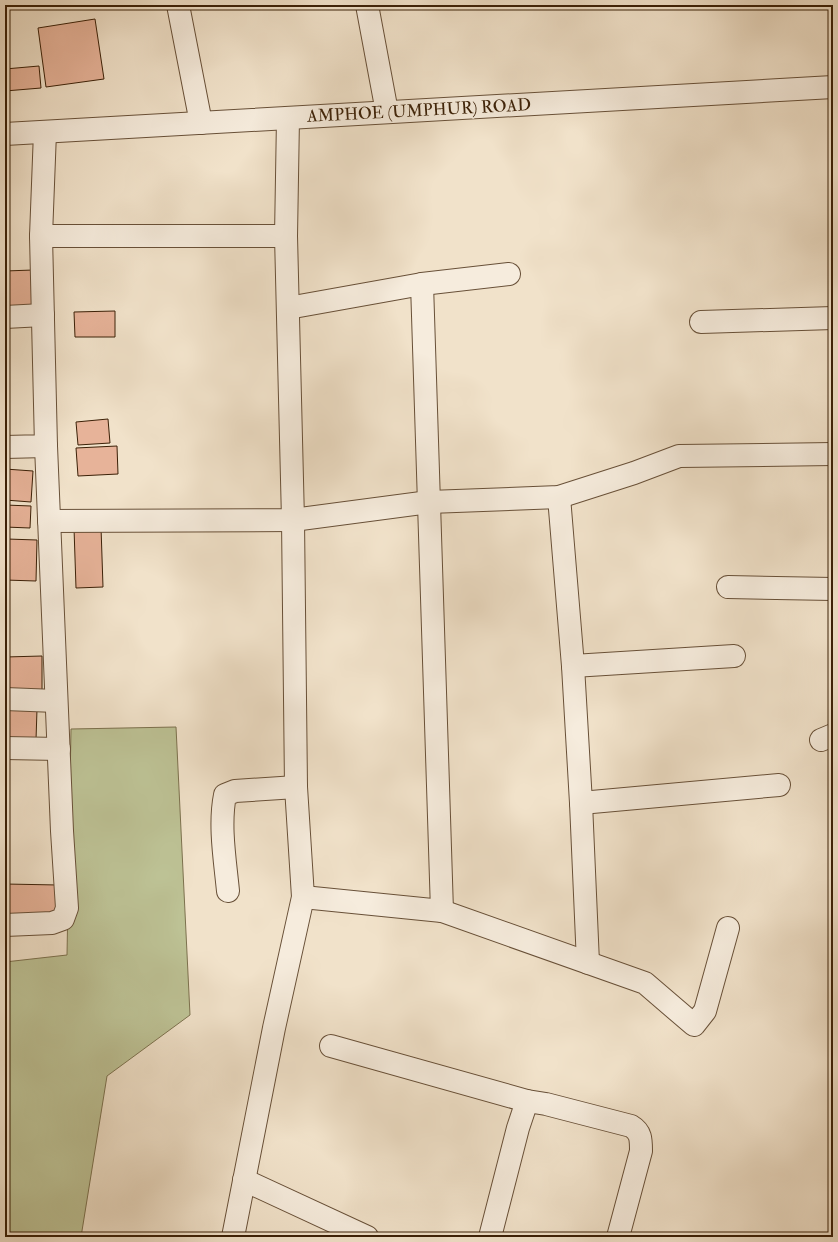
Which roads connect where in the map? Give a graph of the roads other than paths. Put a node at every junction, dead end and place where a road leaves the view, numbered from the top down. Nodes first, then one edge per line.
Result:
1 (178, 5) edge
2 (367, 5) edge
3 (833, 87) edge
4 (388, 112) junction
5 (288, 118) junction
6 (201, 123) junction
7 (45, 132) junction
8 (5, 134) edge
9 (41, 236) junction
10 (286, 236) junction
11 (509, 274) dead end
12 (422, 284) junction
13 (288, 308) junction
14 (43, 315) junction
15 (5, 317) edge
16 (833, 318) edge
17 (701, 322) dead end
18 (46, 446) junction
19 (5, 447) edge
20 (833, 454) edge
21 (559, 497) junction
22 (429, 502) junction
23 (293, 520) junction
24 (49, 521) junction
25 (728, 588) dead end
26 (833, 589) edge
27 (734, 656) dead end
28 (573, 666) junction
29 (5, 699) edge
30 (56, 701) junction
31 (5, 748) edge
32 (59, 749) junction
33 (779, 785) dead end
34 (296, 787) junction
35 (581, 803) junction
36 (228, 891) dead end
37 (303, 897) junction
38 (442, 911) junction
39 (5, 925) edge
40 (728, 928) dead end
41 (588, 963) junction
42 (331, 1046) dead end
43 (527, 1101) junction
44 (244, 1180) junction
45 (233, 1237) edge
46 (367, 1237) edge
47 (490, 1237) edge
48 (618, 1237) edge

1 - 6 street
2 - 4 street
3 - 4 street, AMPHOE (UMPHUR) ROAD
4 - 5 street, AMPHOE (UMPHUR) ROAD
5 - 6 street, AMPHOE (UMPHUR) ROAD
5 - 10 street
6 - 7 street, AMPHOE (UMPHUR) ROAD
7 - 8 street, AMPHOE (UMPHUR) ROAD
7 - 9 street
9 - 10 street
9 - 14 street
10 - 13 street
11 - 12 street
12 - 13 street
12 - 22 street
13 - 23 street
14 - 15 street
14 - 18 street
16 - 17 street
18 - 19 street
18 - 24 street
20 - 21 street
21 - 22 street
21 - 28 street
22 - 23 street
22 - 38 street
23 - 24 street
23 - 34 street
24 - 30 street
25 - 26 street
27 - 28 street
28 - 35 street
29 - 30 street
30 - 32 street
31 - 32 street
32 - 39 street
33 - 35 street
34 - 36 street
34 - 37 street
35 - 41 street
37 - 38 street
37 - 44 street
38 - 41 street
40 - 41 street
42 - 43 street
43 - 47 street
43 - 48 street
44 - 45 street
44 - 46 street

